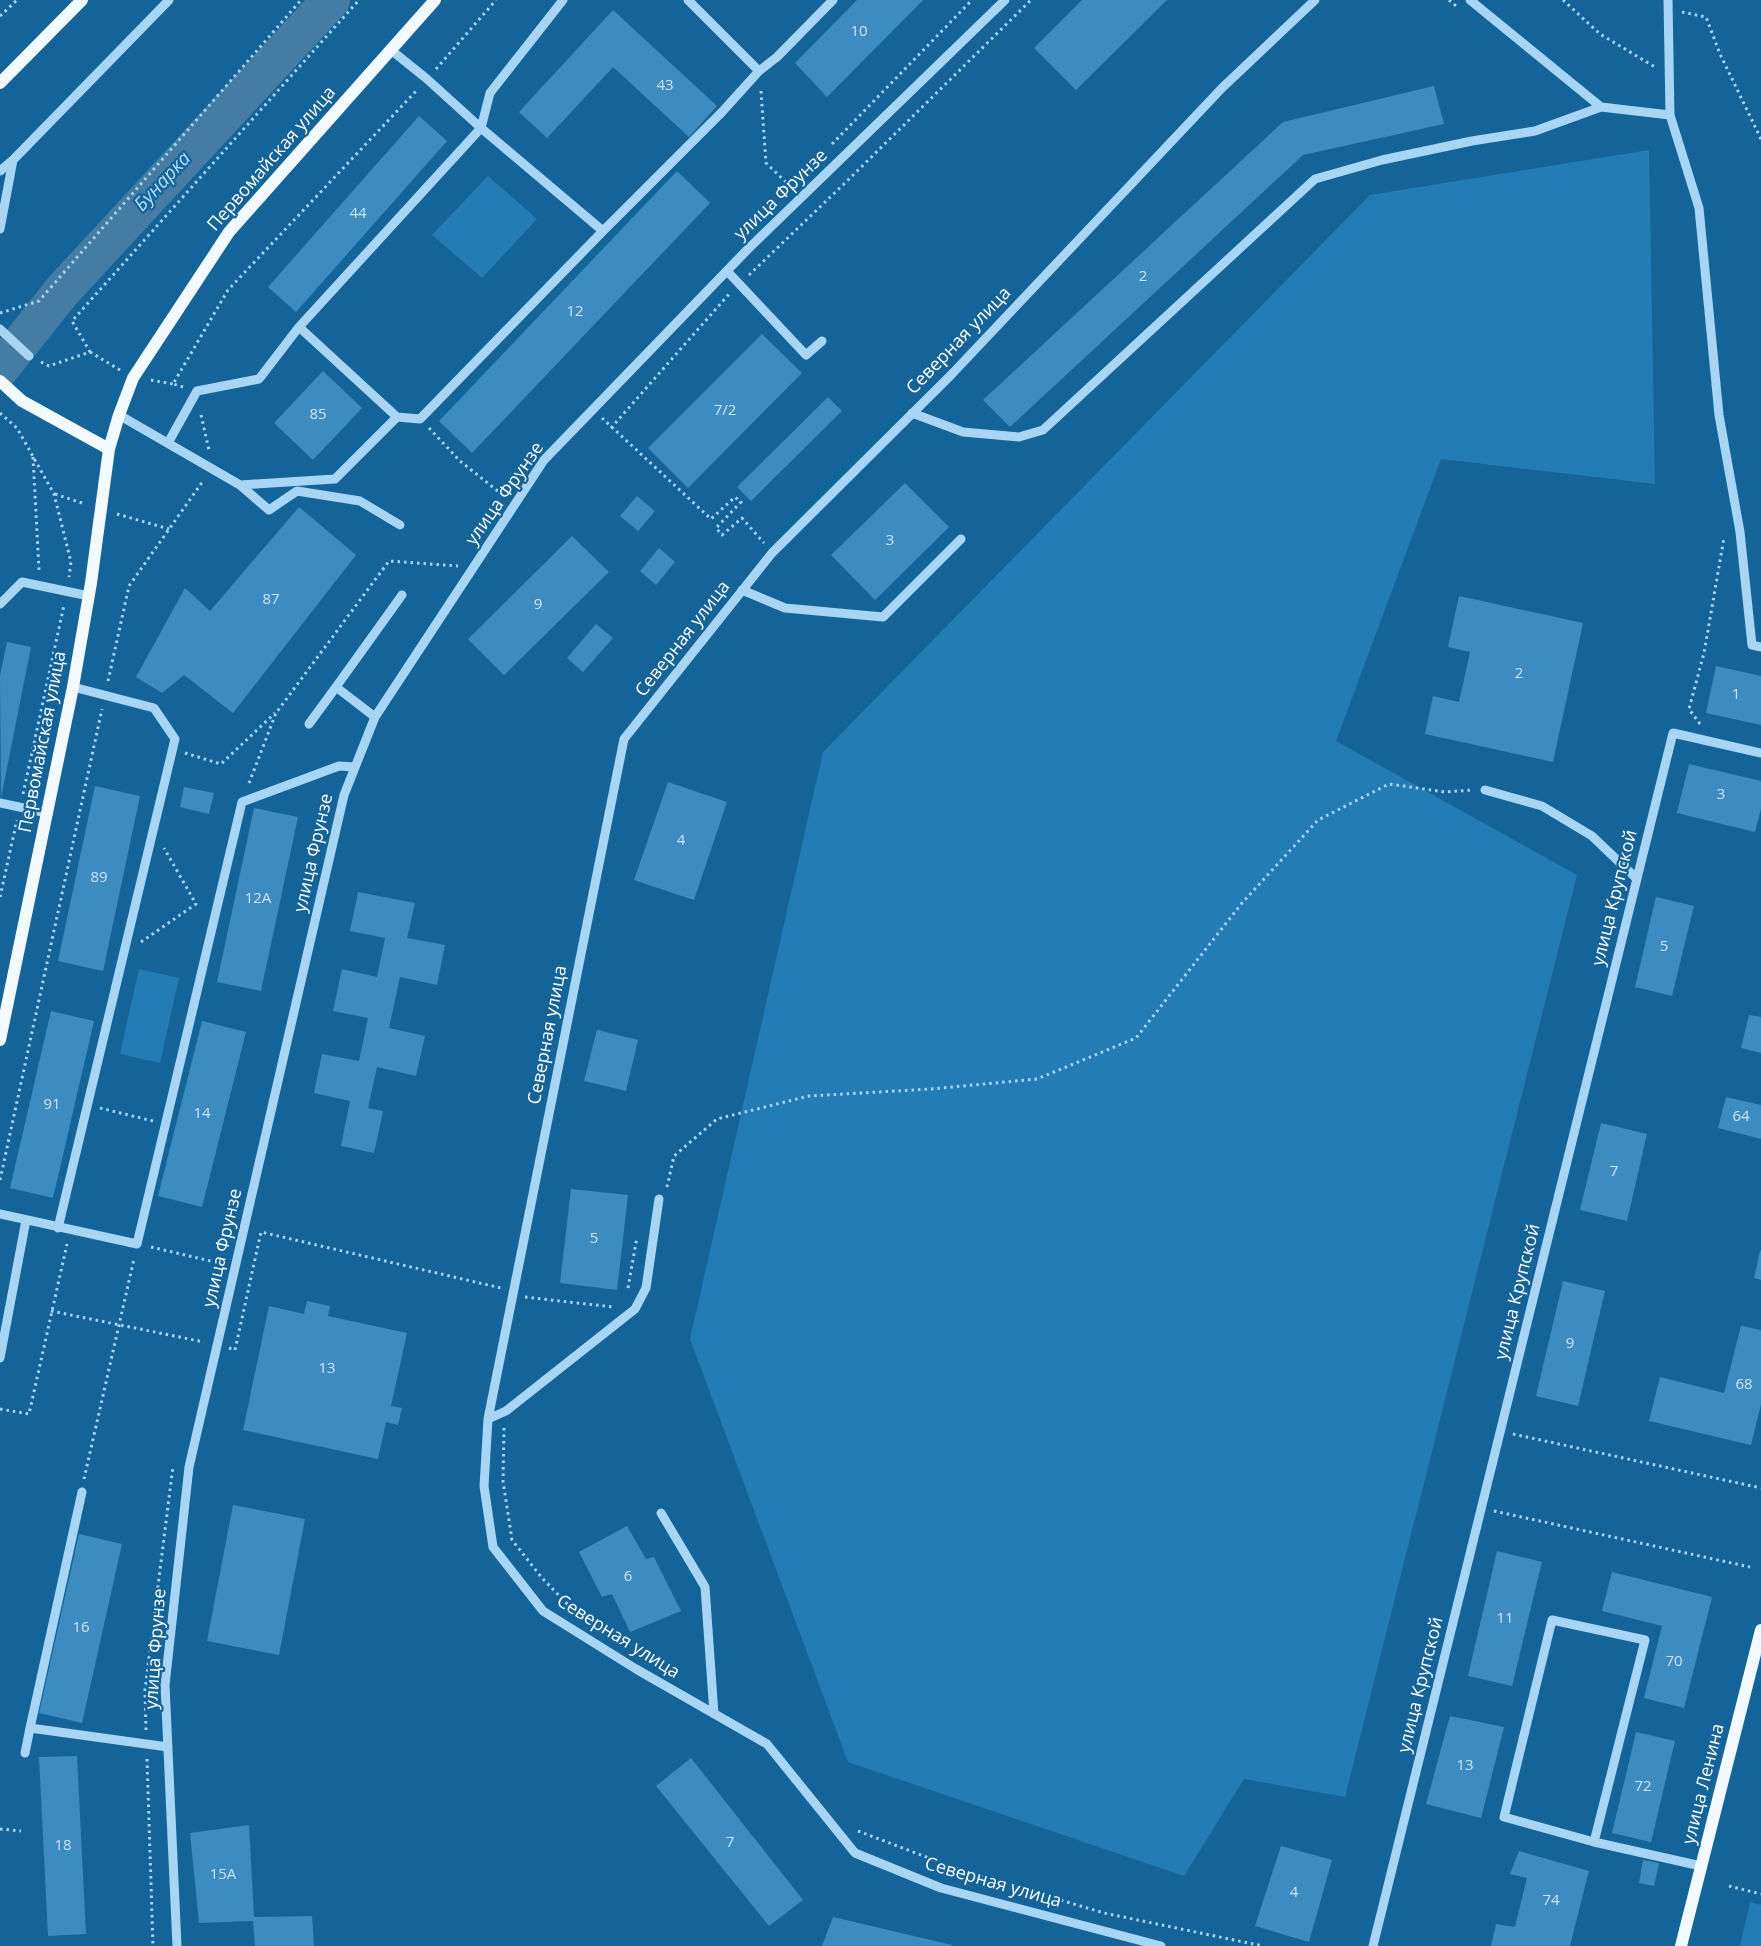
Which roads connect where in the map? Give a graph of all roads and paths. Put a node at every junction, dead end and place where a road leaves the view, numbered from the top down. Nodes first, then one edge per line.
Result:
1 (17, 0) edge
2 (82, 0) edge
3 (169, 0) edge
4 (301, 0) edge
5 (359, 0) edge
6 (435, 0) edge
7 (496, 0) edge
8 (563, 0) edge
9 (688, 0) edge
10 (833, 0) edge
11 (972, 0) edge
12 (1006, 0) edge
13 (1031, 0) edge
14 (1316, 0) edge
15 (1470, 0) edge
16 (1563, 0) edge
17 (1667, 5) edge
18 (0, 16) edge
19 (392, 50) junction
20 (759, 71) junction
21 (1669, 76) junction
22 (427, 79) junction
23 (0, 83) edge
24 (1601, 107) junction
25 (1670, 115) junction
26 (481, 128) junction
27 (1761, 139) edge
28 (826, 151) dead end
29 (13, 160) junction
30 (0, 171) edge
31 (784, 194) dead end
32 (0, 229) edge
33 (603, 231) junction
34 (727, 271) junction
35 (739, 284) junction
36 (0, 313) edge
37 (299, 328) junction
38 (3, 333) edge
39 (822, 341) dead end
40 (29, 356) joint
41 (0, 381) edge
42 (197, 391) junction
43 (594, 409) junction
44 (0, 413) edge
45 (912, 413) junction
46 (119, 415) junction
47 (396, 417) junction
48 (420, 419) junction
49 (611, 428) junction
50 (168, 443) junction
51 (109, 449) junction
52 (33, 456) junction
53 (212, 469) junction
54 (240, 486) junction
55 (509, 488) dead end
56 (504, 496) junction
57 (499, 504) dead end
58 (400, 525) dead end
59 (1726, 529) dead end
60 (961, 539) dead end
61 (772, 552) junction
62 (455, 574) dead end
63 (40, 586) junction
64 (742, 590) junction
65 (67, 591) junction
66 (402, 595) dead end
67 (89, 596) junction
68 (0, 604) edge
69 (1761, 647) edge
70 (73, 687) junction
71 (336, 687) junction
72 (105, 696) junction
73 (276, 712) junction
74 (376, 717) junction
75 (309, 724) dead end
76 (1701, 726) dead end
77 (173, 750) junction
78 (1761, 753) edge
79 (355, 767) junction
80 (1485, 790) joint
81 (242, 802) junction
82 (0, 803) edge
83 (20, 807) junction
84 (47, 813) junction
85 (154, 830) junction
86 (1637, 879) junction
87 (0, 897) edge
88 (124, 954) junction
89 (0, 1040) edge
90 (88, 1105) junction
91 (145, 1118) dead end
92 (0, 1180) edge
93 (659, 1199) joint
94 (0, 1214) edge
95 (26, 1220) junction
96 (58, 1228) junction
97 (70, 1230) junction
98 (637, 1235) dead end
99 (137, 1244) junction
100 (222, 1254) dead end
101 (219, 1263) junction
102 (217, 1272) dead end
103 (530, 1289) dead end
104 (514, 1291) junction
105 (627, 1293) dead end
106 (528, 1299) junction
107 (618, 1307) dead end
108 (51, 1311) junction
109 (119, 1324) junction
110 (203, 1333) dead end
111 (201, 1341) junction
112 (235, 1350) dead end
113 (199, 1351) dead end
114 (0, 1358) edge
115 (0, 1409) edge
116 (506, 1410) junction
117 (488, 1419) junction
118 (1500, 1432) junction
119 (173, 1462) dead end
120 (1761, 1488) edge
121 (82, 1492) joint
122 (1481, 1508) junction
123 (661, 1513) dead end
124 (1750, 1567) dead end
125 (578, 1615) dead end
126 (1761, 1630) edge
127 (714, 1714) junction
128 (30, 1728) junction
129 (147, 1744) junction
130 (168, 1747) junction
131 (25, 1754) dead end
132 (853, 1825) dead end
133 (0, 1829) edge
134 (21, 1831) dead end
135 (1594, 1842) junction
136 (1701, 1866) junction
137 (1729, 1886) dead end
138 (1761, 1894) edge
139 (153, 1946) edge
140 (177, 1946) edge
141 (1161, 1946) edge
142 (1263, 1946) edge
143 (1373, 1946) edge
144 (1681, 1946) edge

1 - 18 path
2 - 23 main road
3 - 29 street
4 - 36 path
5 - 40 path
6 - 19 main road, Первомайская улица
7 - 22 path
8 - 26 street
9 - 20 street
10 - 20 street
11 - 28 path
12 - 34 street, улица Фрунзе
13 - 35 path
14 - 45 street, Северная улица
15 - 24 street
16 - 21 path
17 - 21 street
17 - 27 path
19 - 22 street
19 - 46 main road, Первомайская улица
20 - 31 path
20 - 33 street
21 - 25 street
22 - 26 street
22 - 42 path
24 - 25 street
24 - 45 street
25 - 69 street
26 - 33 street
26 - 37 street
29 - 30 street
29 - 32 street
33 - 48 street
34 - 35 street
34 - 43 street, улица Фрунзе
35 - 39 street
35 - 49 path
37 - 42 street
37 - 47 street
38 - 40 street
41 - 51 main road
42 - 50 street
42 - 53 path
43 - 49 path
43 - 74 street, улица Фрунзе
44 - 52 path
45 - 61 street, Северная улица
46 - 50 street
46 - 51 main road, Первомайская улица
47 - 48 street
47 - 54 street
48 - 56 path
49 - 61 path
50 - 53 street
51 - 67 main road, Первомайская улица
52 - 63 path
52 - 65 path
53 - 54 street
53 - 72 path
54 - 58 street
55 - 56 path
56 - 57 path
59 - 76 path
60 - 64 street
61 - 64 street, Северная улица
62 - 73 path
63 - 65 street
63 - 68 street
64 - 104 street, Северная улица
65 - 67 street
65 - 83 path
66 - 71 street
67 - 70 main road, Первомайская улица
70 - 72 street
70 - 84 main road, Первомайская улица
71 - 74 street
71 - 75 street
72 - 77 street
72 - 92 path
73 - 77 path
73 - 81 path
74 - 79 street, улица Фрунзе
77 - 85 street
78 - 86 street, улица Крупской
79 - 81 street
79 - 130 street, улица Фрунзе
80 - 86 street
80 - 93 path
81 - 99 street
82 - 83 street
83 - 84 street
83 - 87 path
84 - 89 main road, Первомайская улица
85 - 88 street
85 - 88 path
86 - 118 street, улица Крупской
88 - 90 street
90 - 91 path
90 - 96 street
93 - 116 street
94 - 95 street
95 - 96 street
95 - 114 street
96 - 97 street
97 - 99 street
97 - 108 path
98 - 105 path
99 - 101 path
99 - 109 path
100 - 101 path
101 - 102 path
103 - 106 path
104 - 106 path
104 - 112 path
104 - 117 street, Северная улица
106 - 107 path
108 - 109 path
108 - 115 path
109 - 111 path
109 - 121 path
110 - 111 path
111 - 113 path
116 - 117 street
116 - 125 path
117 - 127 street, Северная улица
118 - 120 path
118 - 122 street, улица Крупской
119 - 129 path
121 - 128 street
122 - 124 path
122 - 143 street, улица Крупской
123 - 127 street
126 - 136 main road, улица Ленина
127 - 141 street, Северная улица
128 - 129 street
128 - 131 street
129 - 130 street
129 - 139 path
130 - 140 street, улица Фрунзе
132 - 142 path
133 - 134 path
135 - 135 street
135 - 136 street
136 - 144 main road, улица Ленина
137 - 138 path

